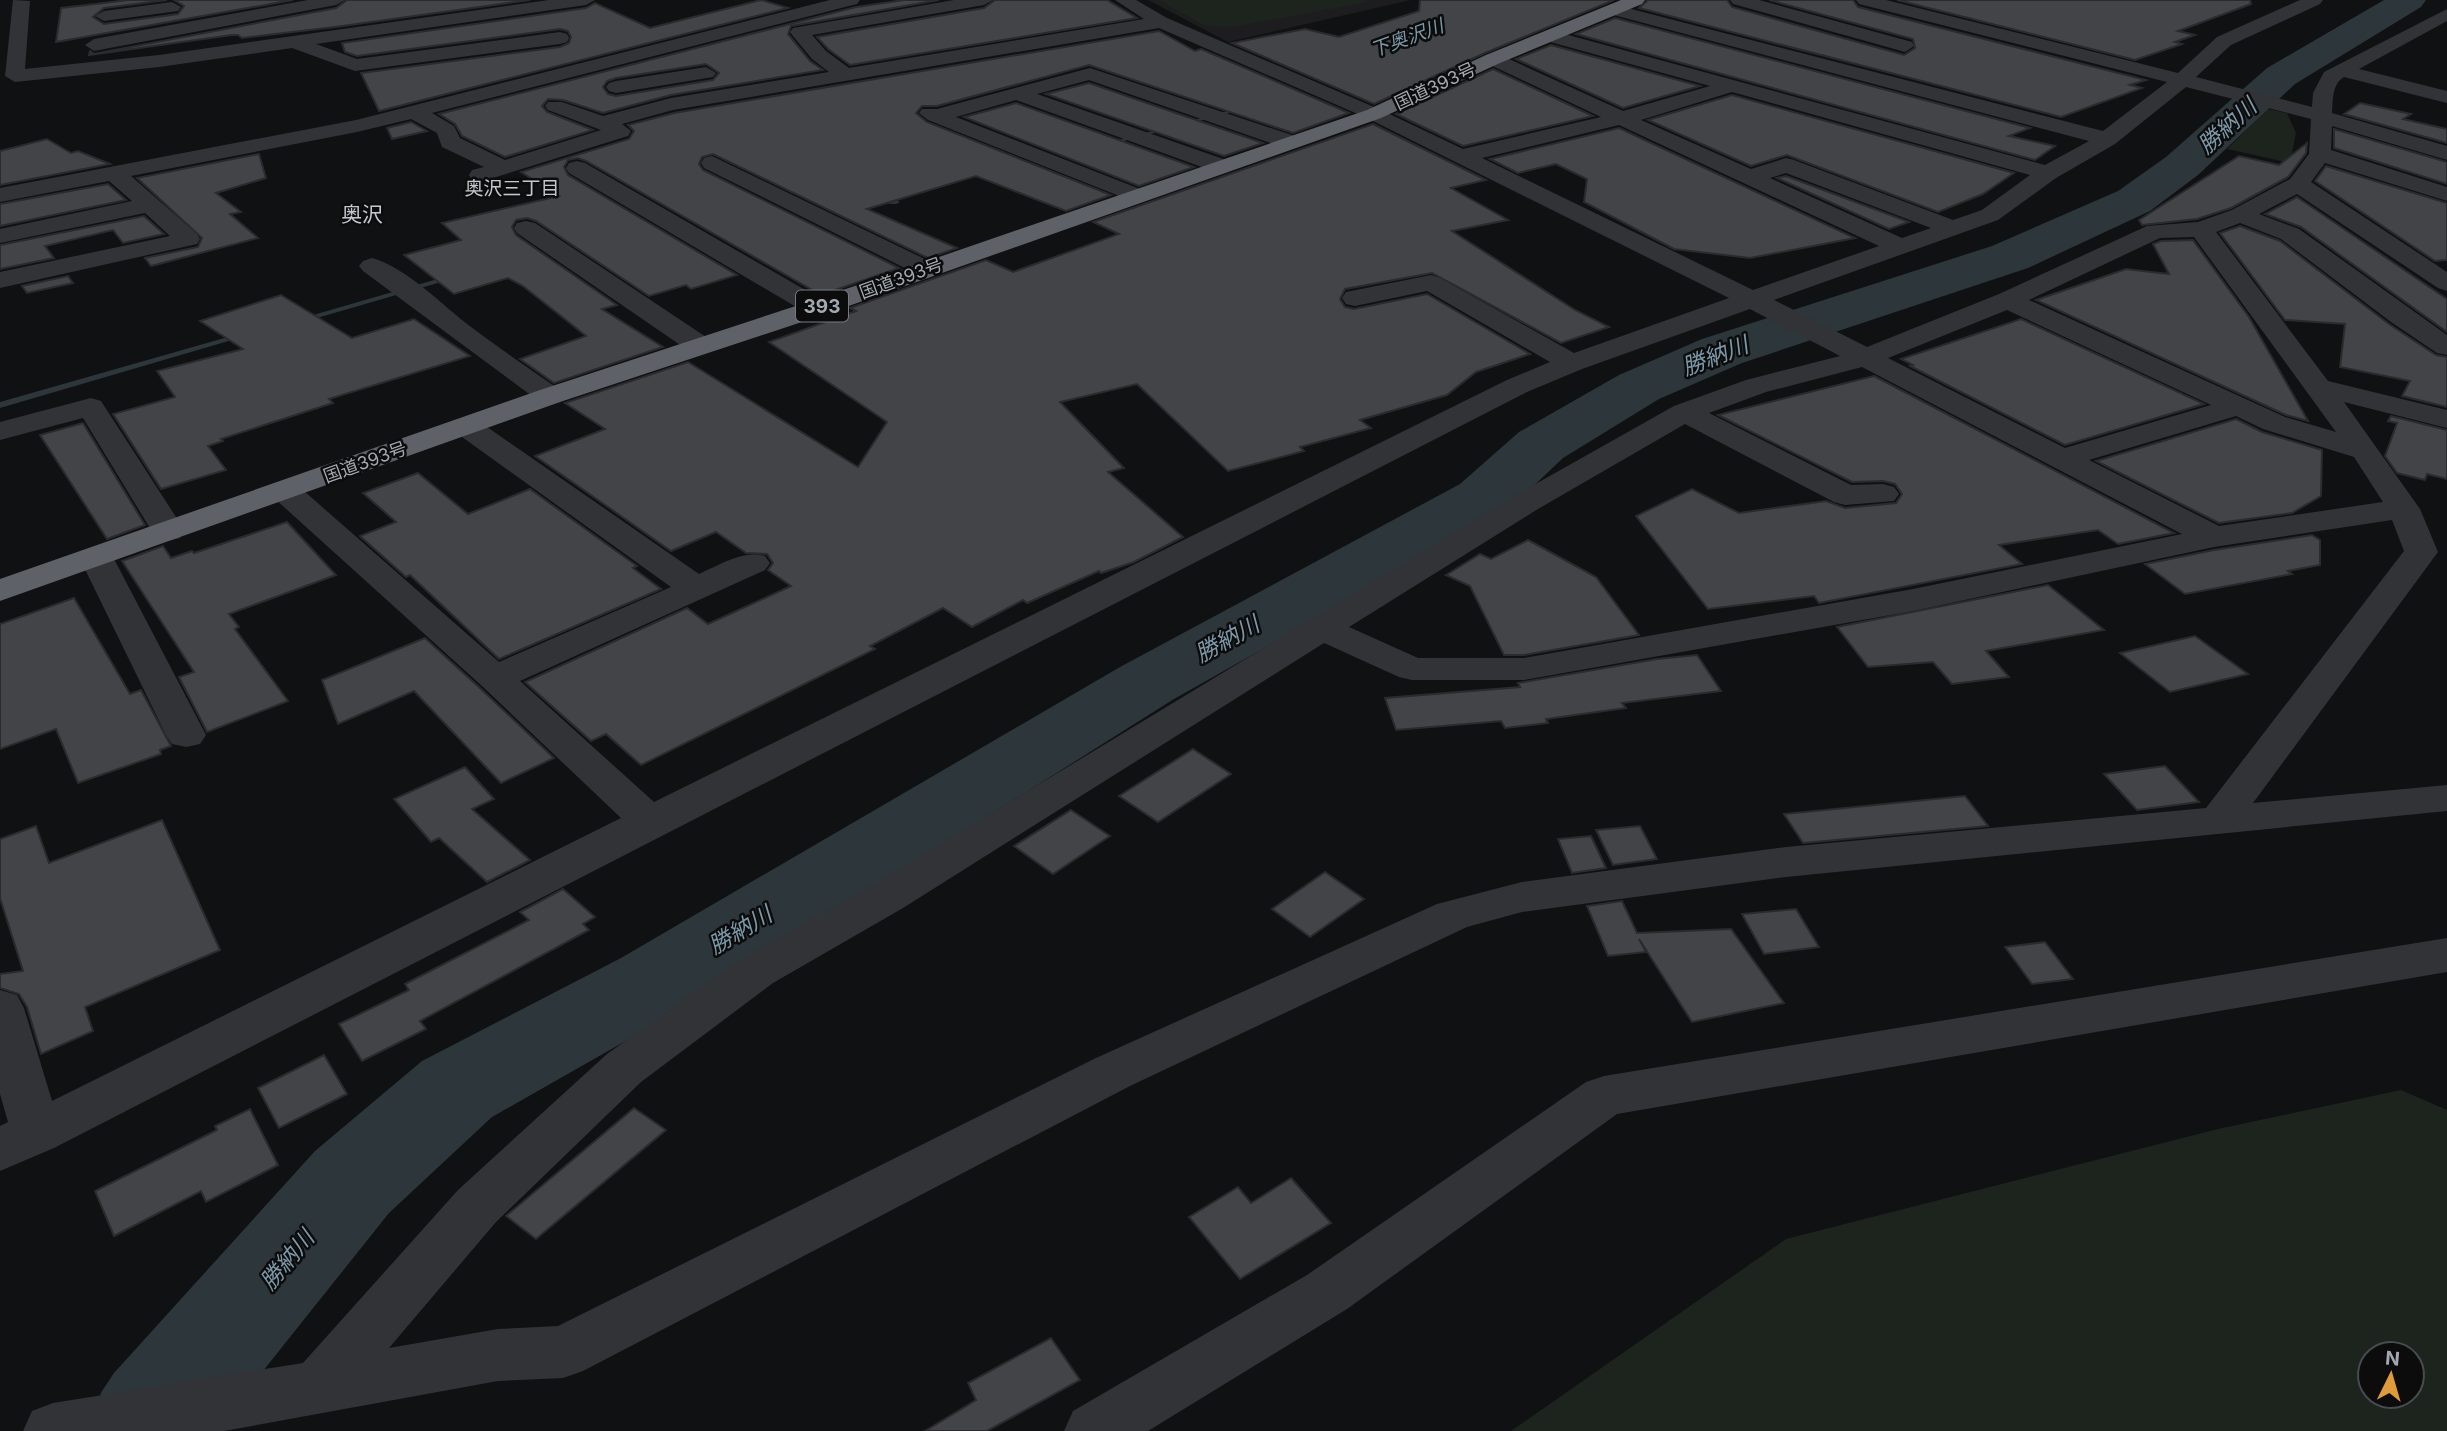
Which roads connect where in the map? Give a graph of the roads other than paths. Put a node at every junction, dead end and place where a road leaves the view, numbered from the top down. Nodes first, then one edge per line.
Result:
1 (336, 0) edge
2 (586, 0) edge
3 (851, 0) edge
4 (984, 0) edge
5 (1866, 0) edge
6 (2314, 0) edge
7 (24, 1) edge
8 (1750, 1) edge
9 (822, 2) edge
10 (169, 3) edge
11 (1128, 3) edge
12 (1624, 4) edge
13 (0, 6) edge
14 (1897, 8) junction
15 (1106, 10) dead end
16 (2447, 14) edge
17 (104, 16) dead end
18 (1161, 22) junction
19 (191, 25) junction
20 (1835, 27) junction
21 (1550, 36) junction
22 (560, 38) dead end
23 (954, 41) dead end
24 (293, 42) junction
25 (509, 45) junction
26 (1905, 46) dead end
27 (73, 47) dead end
28 (844, 51) dead end
29 (974, 52) junction
30 (692, 55) dead end
31 (819, 55) junction
32 (1794, 57) junction
33 (792, 59) dead end
34 (1493, 60) junction
35 (2348, 66) junction
36 (717, 71) junction
37 (846, 75) junction
38 (2182, 80) junction
39 (535, 82) junction
40 (2447, 82) edge
41 (616, 87) dead end
42 (1729, 87) junction
43 (736, 93) junction
44 (1017, 94) junction
45 (2447, 97) edge
46 (555, 106) dead end
47 (415, 113) junction
48 (1374, 114) junction
49 (2321, 116) junction
50 (1620, 118) junction
51 (601, 123) junction
52 (2107, 139) junction
53 (1728, 140) dead end
54 (1290, 142) junction
55 (1751, 150) dead end
56 (1688, 151) junction
57 (2447, 153) edge
58 (2320, 154) junction
59 (1461, 156) junction
60 (712, 163) dead end
61 (1786, 165) junction
62 (1221, 166) junction
63 (577, 168) dead end
64 (504, 169) junction
65 (2048, 173) junction
66 (115, 174) junction
67 (480, 175) dead end
68 (1748, 178) junction
69 (2298, 184) junction
70 (2447, 194) edge
71 (0, 195) edge
72 (1137, 196) junction
73 (149, 205) junction
74 (2241, 215) junction
75 (526, 228) dead end
76 (1953, 228) junction
77 (2201, 229) junction
78 (0, 236) edge
79 (1900, 247) junction
80 (372, 266) dead end
81 (926, 269) junction
82 (2442, 276) edge
83 (0, 280) edge
84 (1356, 298) dead end
85 (2008, 300) junction
86 (1763, 305) junction
87 (817, 309) junction
88 (699, 345) junction
89 (2447, 347) edge
90 (1859, 355) junction
91 (1572, 363) junction
92 (2318, 387) junction
93 (550, 396) junction
94 (2239, 406) junction
95 (1684, 412) junction
96 (2447, 419) edge
97 (466, 426) junction
98 (0, 431) edge
99 (2365, 451) junction
100 (2061, 459) junction
101 (285, 491) junction
102 (1883, 494) dead end
103 (2422, 530) edge
104 (168, 531) junction
105 (2214, 537) junction
106 (96, 558) junction
107 (753, 563) dead end
108 (696, 588) junction
109 (0, 591) edge
110 (1322, 629) junction
111 (495, 678) junction
112 (186, 735) dead end
113 (2447, 798) edge
114 (2230, 805) junction
115 (651, 823) junction
116 (2447, 954) edge
117 (0, 1008) edge
118 (18, 1142) edge
119 (319, 1388) junction
120 (53, 1431) edge
121 (1094, 1431) edge

1 - 19 street
2 - 24 street
3 - 9 street
4 - 31 street
5 - 14 street
6 - 38 street
7 - 13 street
7 - 24 street
8 - 20 street
9 - 39 street
10 - 17 street
10 - 19 street
11 - 15 street
11 - 18 street
12 - 21 highway, 国道393号 / 393
12 - 32 street
14 - 20 street
14 - 38 street
16 - 35 street
18 - 29 street
18 - 48 street
19 - 27 street
20 - 26 street
21 - 34 highway, 国道393号 / 393
21 - 42 street
22 - 25 street
23 - 29 street
24 - 25 street
25 - 39 street
28 - 31 street
29 - 37 street
30 - 36 street
31 - 33 street
31 - 37 street
32 - 42 street
32 - 52 street
34 - 48 highway, 国道393号 / 393
34 - 50 street
35 - 40 street
35 - 45 street
35 - 49 street
36 - 41 street
36 - 43 street
37 - 43 street
38 - 49 street
38 - 52 street
39 - 47 street
42 - 50 street
42 - 65 street
43 - 51 street
44 - 54 street
44 - 62 street
44 - 72 street
46 - 51 street
47 - 64 street
47 - 66 street
48 - 54 highway, 国道393号 / 393
48 - 59 street
49 - 57 street
49 - 58 street
50 - 56 street
50 - 59 street
51 - 64 street
52 - 65 street
53 - 56 street
54 - 62 highway, 国道393号 / 393
55 - 61 street
56 - 68 street
58 - 69 street
58 - 70 street
59 - 86 street
60 - 81 street
61 - 68 street
61 - 76 street
62 - 72 highway, 国道393号 / 393
63 - 87 street
64 - 67 street
65 - 76 street
66 - 71 street
66 - 73 street
68 - 79 street
69 - 74 street
69 - 82 street
72 - 81 highway, 国道393号 / 393
73 - 78 street
73 - 83 street
74 - 77 street
74 - 89 street
75 - 88 street
76 - 79 street
77 - 85 street
77 - 92 street
79 - 86 street
80 - 93 street
81 - 87 highway, 国道393号 / 393
84 - 91 street
85 - 90 street
85 - 94 street
86 - 90 street
86 - 91 street
87 - 88 highway, 国道393号 / 393
88 - 93 highway, 国道393号 / 393
90 - 95 street
90 - 100 street
91 - 115 street
92 - 96 street
92 - 99 street
93 - 97 highway, 国道393号 / 393
94 - 99 street
94 - 100 street
95 - 102 street
95 - 110 street
97 - 101 highway, 国道393号 / 393
97 - 108 street
98 - 104 street
99 - 103 street
100 - 105 street
101 - 104 highway, 国道393号 / 393
101 - 111 street
103 - 105 street
103 - 114 street
104 - 106 highway, 国道393号 / 393
105 - 110 street
106 - 109 highway, 国道393号 / 393
106 - 112 street
107 - 108 street
108 - 111 street
110 - 119 street
111 - 115 street
113 - 114 street
114 - 119 street
115 - 118 street
116 - 121 street
117 - 118 street
119 - 120 street

